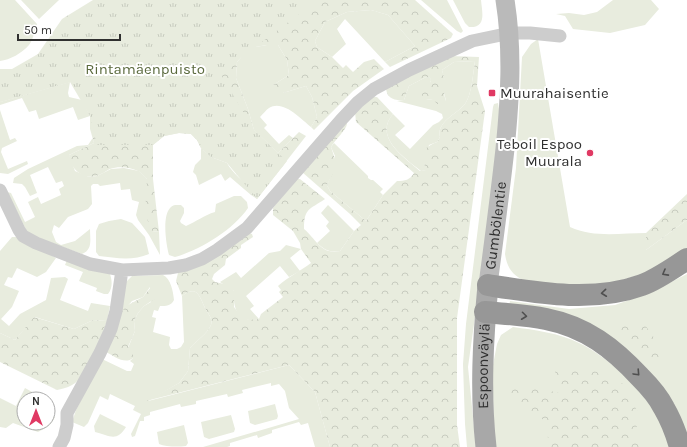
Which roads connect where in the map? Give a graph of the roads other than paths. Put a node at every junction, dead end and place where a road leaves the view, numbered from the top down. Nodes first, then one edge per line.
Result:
1 (505, 0) edge
2 (510, 33) junction
3 (560, 36) dead end
4 (0, 190) edge
5 (687, 259) edge
6 (122, 270) junction
7 (488, 285) junction
8 (486, 312) junction
9 (59, 447) edge
10 (486, 447) edge
11 (680, 447) edge

1 - 2 main road, Gumbölentie
2 - 3 street
2 - 6 street
2 - 7 main road, Gumbölentie
4 - 6 street
5 -> 7 highway
6 - 9 street
7 - 8 main road, Espoonväylä
8 - 10 main road, Espoonväylä
8 -> 11 highway

